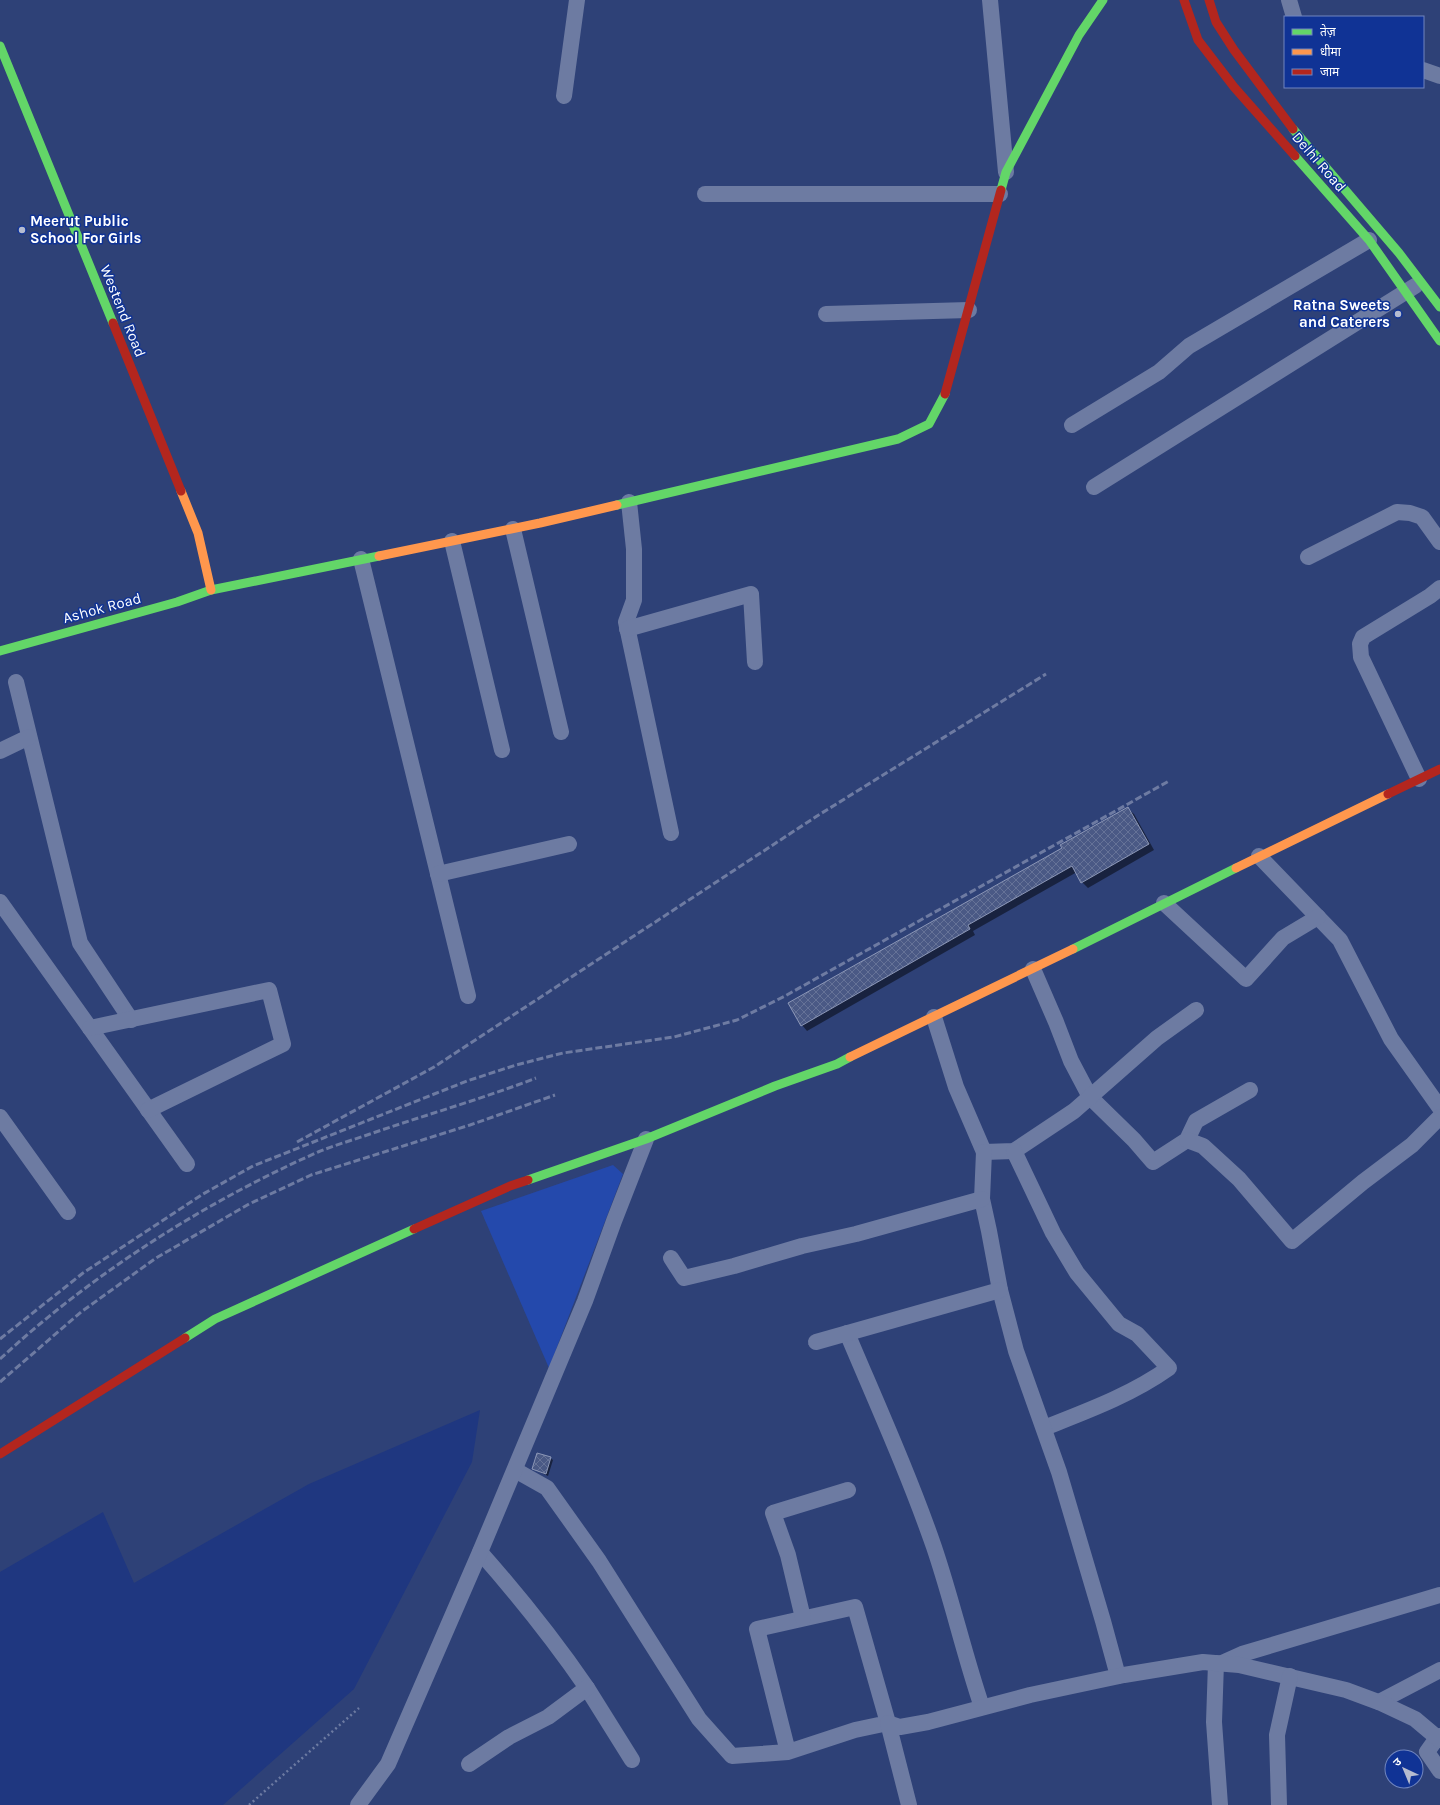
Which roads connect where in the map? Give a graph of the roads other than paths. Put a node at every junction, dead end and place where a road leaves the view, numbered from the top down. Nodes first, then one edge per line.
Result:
1 (577, 0) edge
2 (990, 0) edge
3 (1103, 0) edge
4 (1184, 0) edge
5 (1210, 0) edge
6 (1289, 0) edge
7 (1294, 16) edge
8 (0, 46) edge
9 (1424, 70) edge
10 (1440, 76) edge
11 (564, 96) dead end
12 (1006, 172) junction
13 (705, 194) dead end
14 (1000, 194) junction
15 (1369, 240) junction
16 (1421, 281) junction
17 (1408, 292) junction
18 (1440, 307) edge
19 (969, 310) junction
20 (826, 314) dead end
21 (1440, 341) edge
22 (1072, 424) dead end
23 (1094, 487) dead end
24 (629, 502) junction
25 (513, 529) junction
26 (452, 541) junction
27 (1440, 542) edge
28 (1308, 557) dead end
29 (361, 559) junction
30 (1440, 588) edge
31 (211, 590) junction
32 (627, 629) junction
33 (0, 651) edge
34 (755, 662) dead end
35 (16, 682) dead end
36 (561, 732) dead end
37 (29, 737) junction
38 (502, 750) dead end
39 (0, 751) edge
40 (1440, 769) edge
41 (1419, 779) junction
42 (672, 833) dead end
43 (569, 844) dead end
44 (1259, 856) junction
45 (438, 874) junction
46 (0, 902) edge
47 (1164, 903) junction
48 (1318, 917) junction
49 (1033, 969) junction
50 (468, 996) dead end
51 (1196, 1010) dead end
52 (934, 1017) junction
53 (131, 1020) junction
54 (90, 1028) junction
55 (1250, 1090) dead end
56 (1090, 1097) junction
57 (1440, 1108) edge
58 (148, 1110) junction
59 (1440, 1116) edge
60 (0, 1117) edge
61 (646, 1139) junction
62 (1187, 1140) junction
63 (1014, 1151) junction
64 (984, 1152) junction
65 (187, 1164) dead end
66 (982, 1199) junction
67 (68, 1212) dead end
68 (671, 1258) dead end
69 (1000, 1290) junction
70 (848, 1333) junction
71 (816, 1342) dead end
72 (1044, 1428) junction
73 (0, 1454) edge
74 (515, 1470) junction
75 (848, 1490) dead end
76 (480, 1552) junction
77 (1440, 1595) edge
78 (803, 1618) junction
79 (1219, 1663) junction
80 (1440, 1670) edge
81 (1118, 1676) junction
82 (1290, 1676) junction
83 (587, 1688) junction
84 (1379, 1702) junction
85 (982, 1707) junction
86 (888, 1723) junction
87 (1439, 1738) edge
88 (788, 1752) junction
89 (632, 1760) dead end
90 (469, 1764) dead end
91 (1440, 1771) edge
92 (358, 1805) edge
93 (909, 1805) edge
94 (1220, 1805) edge
95 (1279, 1805) edge

1 - 11 street
2 - 12 street
3 - 12 street, Ashok Road
4 - 15 street, Delhi Road
5 - 16 street
6 - 7 street
8 - 31 street, Westend Road
9 - 10 street
12 - 14 street, Ashok Road
13 - 14 street
14 - 19 street, Ashok Road
15 - 17 street, Delhi Road
15 - 22 street
16 - 17 street
16 - 18 street
17 - 21 street, Delhi Road
17 - 23 street
19 - 20 street
19 - 24 street, Ashok Road
24 - 25 street, Ashok Road
24 - 32 street
25 - 26 street, Ashok Road
25 - 36 street
26 - 29 street, Ashok Road
26 - 38 street
27 - 28 street
29 - 31 street, Ashok Road
29 - 45 street
30 - 41 street
31 - 33 street, Ashok Road
32 - 34 street
32 - 42 street
35 - 37 street
37 - 39 street
37 - 53 street
40 - 41 street
41 - 44 street
43 - 45 street
44 - 47 street
44 - 48 street
45 - 50 street
46 - 54 street
47 - 48 street
47 - 49 street
48 - 57 street
49 - 52 street
49 - 56 street
51 - 56 street
52 - 61 street
52 - 64 street
53 - 54 street
53 - 58 street
54 - 58 street
55 - 62 street
56 - 62 street
56 - 63 street
58 - 65 street
59 - 62 street
60 - 67 street
61 - 73 street
61 - 74 street
63 - 64 street
63 - 72 street
64 - 66 street
66 - 68 street
66 - 69 street
69 - 70 street
69 - 72 street
70 - 71 street
70 - 85 street
72 - 81 street
74 - 76 street
74 - 88 street
75 - 78 street
76 - 83 street
76 - 92 street
77 - 79 street
78 - 86 street
78 - 88 street
79 - 81 street
79 - 82 street
79 - 94 street
80 - 84 street
81 - 85 street
82 - 84 street
82 - 95 street
83 - 89 street
83 - 90 street
84 - 87 street
85 - 86 street
86 - 88 street
86 - 93 street
87 - 91 street

